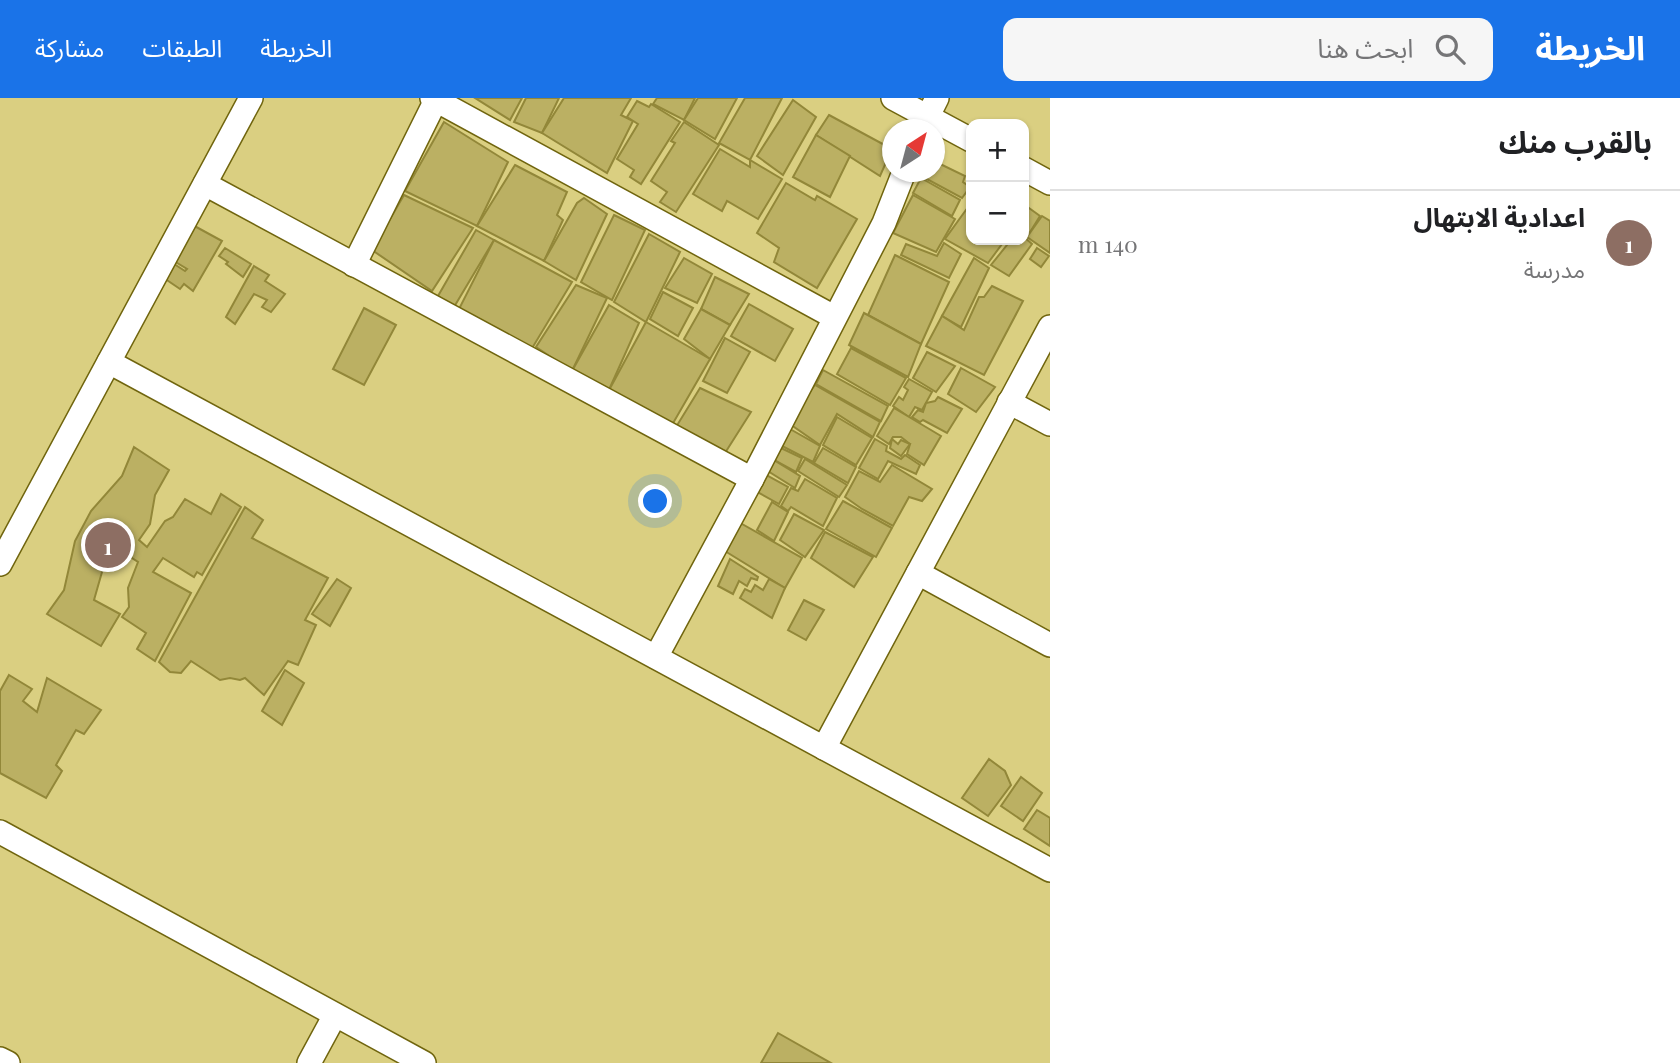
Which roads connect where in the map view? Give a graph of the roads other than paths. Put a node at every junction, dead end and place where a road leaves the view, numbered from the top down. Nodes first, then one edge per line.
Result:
1 (251, 98) edge
2 (894, 98) edge
3 (434, 99) edge
4 (928, 114) edge
5 (966, 137) edge
6 (1029, 172) edge
7 (900, 182) edge
8 (1050, 183) edge
9 (205, 184) junction
10 (354, 265) junction
11 (834, 317) junction
12 (1050, 327) edge
13 (109, 362) junction
14 (1009, 402) junction
15 (1050, 424) edge
16 (752, 479) junction
17 (0, 564) edge
18 (918, 573) junction
19 (1050, 645) edge
20 (656, 657) junction
21 (824, 748) junction
22 (0, 832) edge
23 (1050, 870) edge
24 (335, 1014) junction
25 (0, 1059) edge
26 (8, 1063) edge
27 (309, 1063) edge
28 (424, 1063) edge

1 - 9 street
2 - 4 street
3 - 10 street
3 - 11 street
4 - 5 street
6 - 8 street
7 - 11 street
9 - 10 street
9 - 13 street
10 - 16 street
11 - 16 street
12 - 14 street
13 - 17 street
13 - 20 street
14 - 15 street
14 - 18 street
16 - 20 street
18 - 19 street
18 - 21 street
20 - 21 street
21 - 23 street
22 - 24 street
24 - 27 street
24 - 28 street
25 - 26 street

